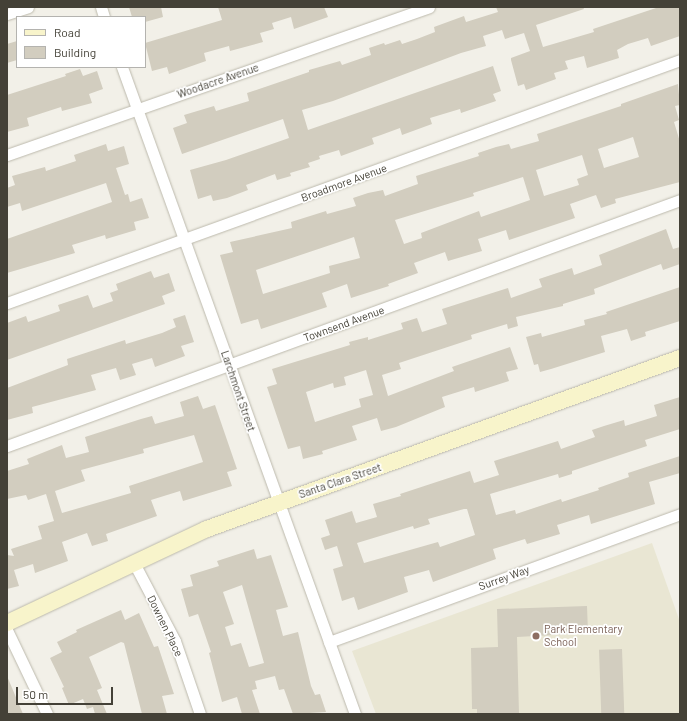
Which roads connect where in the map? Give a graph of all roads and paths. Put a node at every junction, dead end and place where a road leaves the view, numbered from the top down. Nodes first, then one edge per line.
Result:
1 (28, 7) edge
2 (429, 7) edge
3 (7, 14) edge
4 (680, 60) edge
5 (122, 68) edge
6 (137, 109) junction
7 (7, 155) edge
8 (680, 200) edge
9 (185, 241) junction
10 (7, 303) edge
11 (680, 358) edge
12 (230, 367) junction
13 (7, 446) edge
14 (277, 504) junction
15 (680, 514) edge
16 (134, 563) junction
17 (7, 623) edge
18 (7, 630) edge
19 (329, 642) junction
20 (47, 714) edge
21 (200, 714) edge
22 (355, 714) edge

1 - 3 street
2 - 6 street, Woodacre Avenue
4 - 9 street, Broadmore Avenue
5 - 6 street, Larchmont Street
6 - 7 street, Woodacre Avenue
6 - 9 street, Larchmont Street
8 - 12 street, Townsend Avenue
9 - 10 street, Broadmore Avenue
9 - 12 street, Larchmont Street
11 - 14 main road, Santa Clara Street
12 - 13 street, Townsend Avenue
12 - 14 street, Larchmont Street
14 - 16 main road, Santa Clara Street
14 - 19 street, Larchmont Street
15 - 19 street, Surrey Way
16 - 17 main road, Santa Clara Street
16 - 21 street, Downen Place
18 - 20 street
19 - 22 street, Larchmont Street

